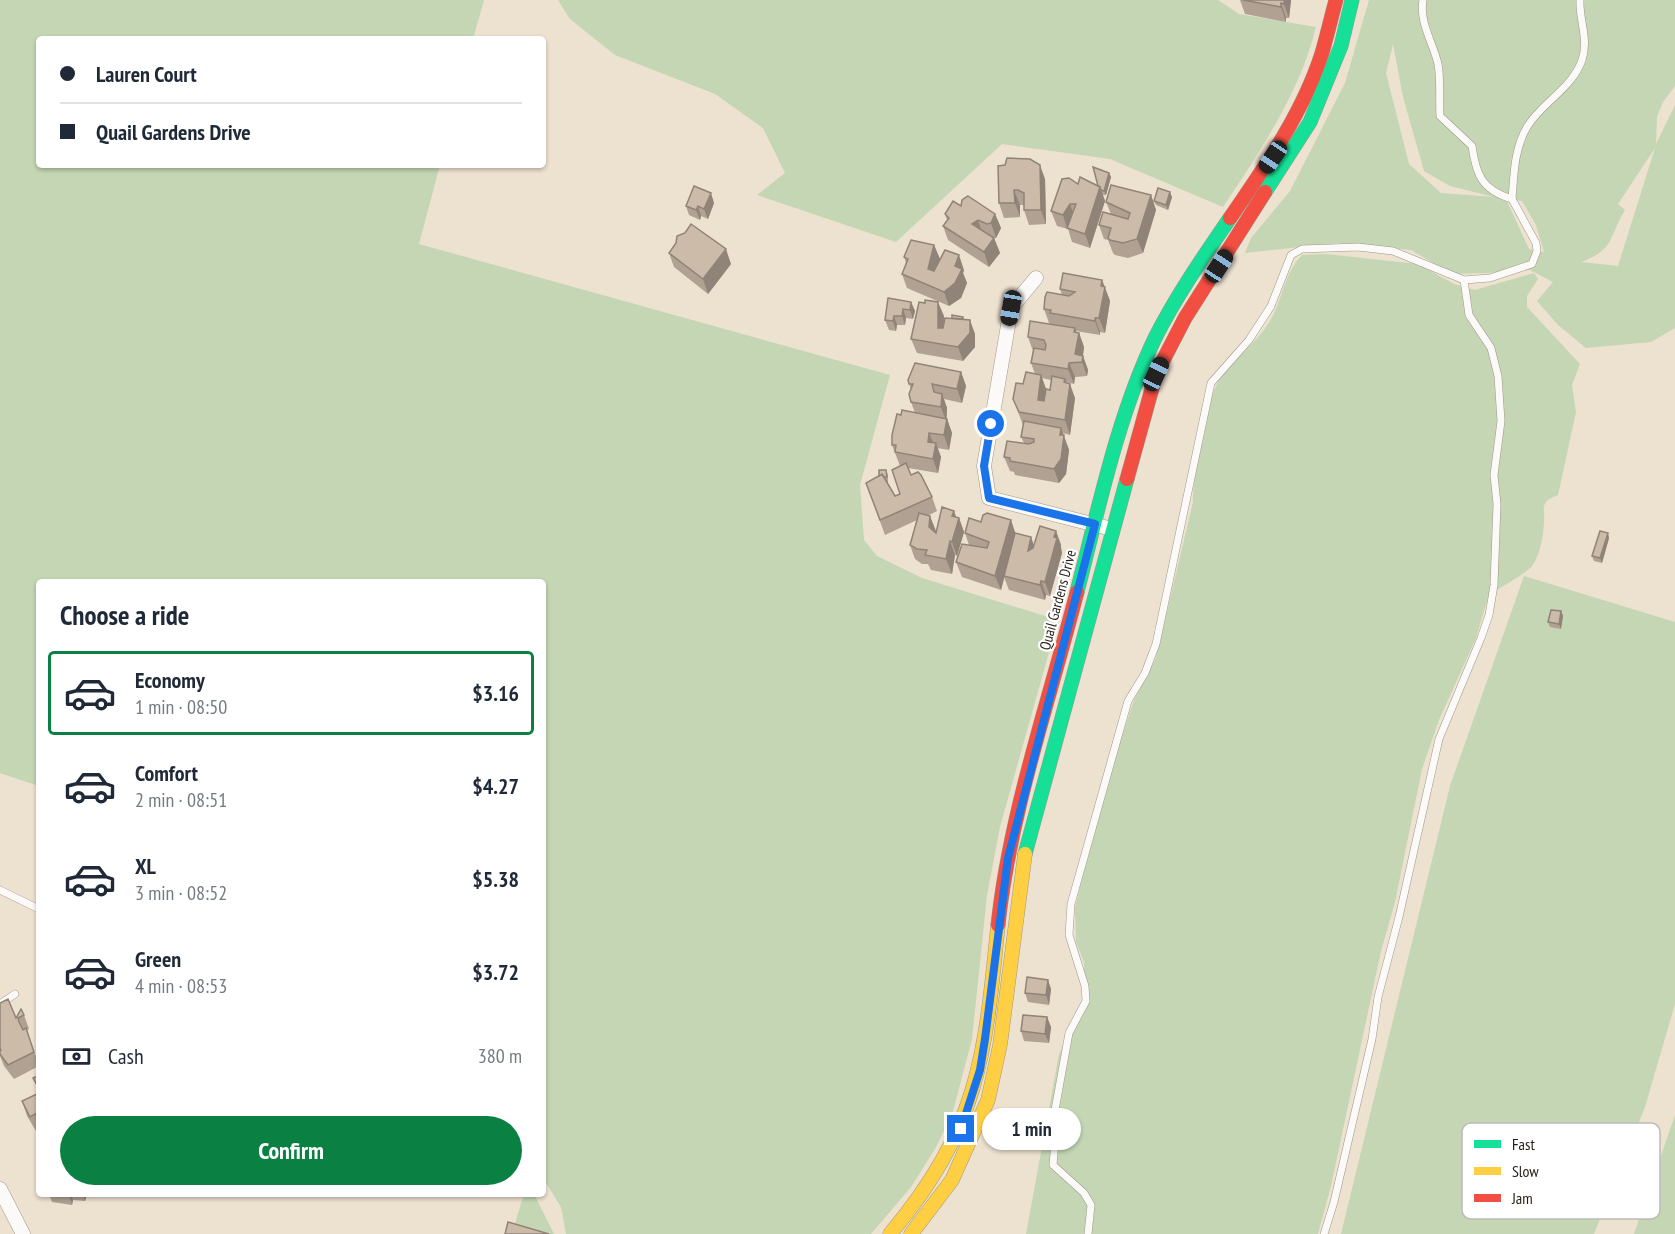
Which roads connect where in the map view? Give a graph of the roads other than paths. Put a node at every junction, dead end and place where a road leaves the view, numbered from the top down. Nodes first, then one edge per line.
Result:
1 (1336, 0) edge
2 (1352, 0) edge
3 (1423, 0) edge
4 (1580, 0) edge
5 (1512, 199) junction
6 (1036, 278) dead end
7 (1464, 280) junction
8 (1095, 524) junction
9 (1112, 529) junction
10 (0, 890) edge
11 (36, 908) edge
12 (15, 994) dead end
13 (0, 1004) edge
14 (0, 1189) edge
15 (21, 1234) edge
16 (890, 1234) edge
17 (911, 1234) edge
18 (1089, 1234) edge
19 (1324, 1234) edge

1 - 8 main road, Quail Gardens Drive
2 - 9 main road
3 - 5 lane
4 - 5 lane
5 - 7 lane
6 - 8 street
7 - 18 lane
7 - 19 lane
8 - 9 street
8 - 16 main road, Quail Gardens Drive
9 - 17 main road
10 - 11 lane
12 - 13 lane
14 - 15 street

